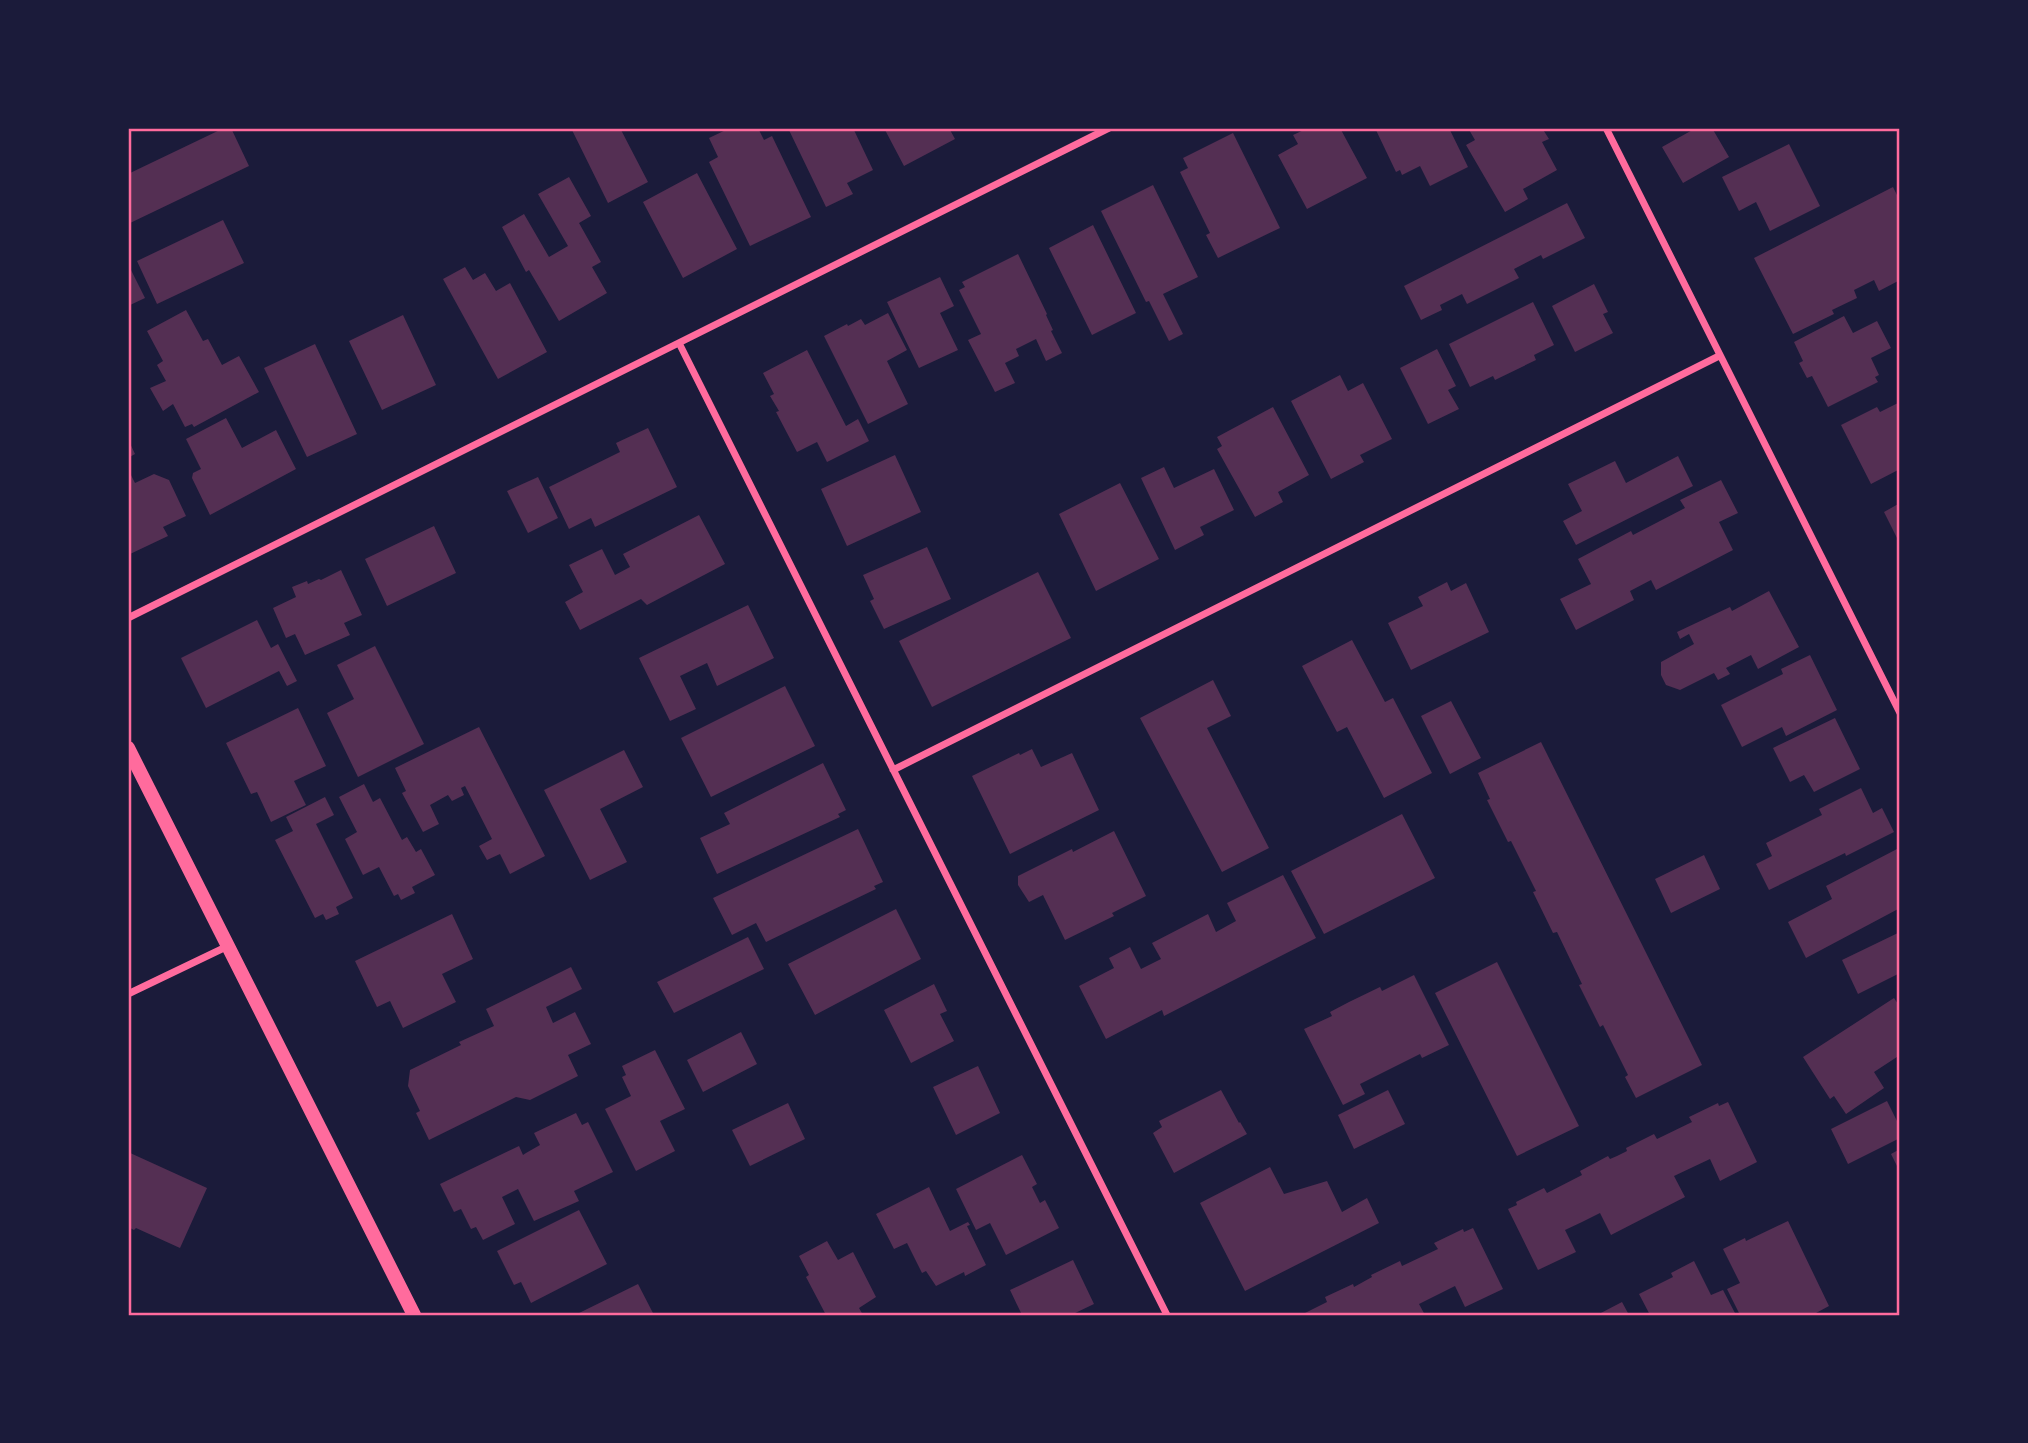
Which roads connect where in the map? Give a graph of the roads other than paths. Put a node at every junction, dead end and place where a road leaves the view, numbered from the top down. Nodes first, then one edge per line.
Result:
1 (1109, 128) edge
2 (1605, 128) edge
3 (679, 343) junction
4 (1719, 356) junction
5 (128, 618) edge
6 (1900, 713) edge
7 (128, 748) edge
8 (893, 770) junction
9 (228, 946) junction
10 (128, 994) edge
11 (414, 1315) edge
12 (1167, 1315) edge

1 - 3 street
2 - 4 street
3 - 5 street
3 - 8 street
4 - 6 street
4 - 8 street
7 - 9 main road
8 - 12 street
9 - 10 street
9 - 11 main road

